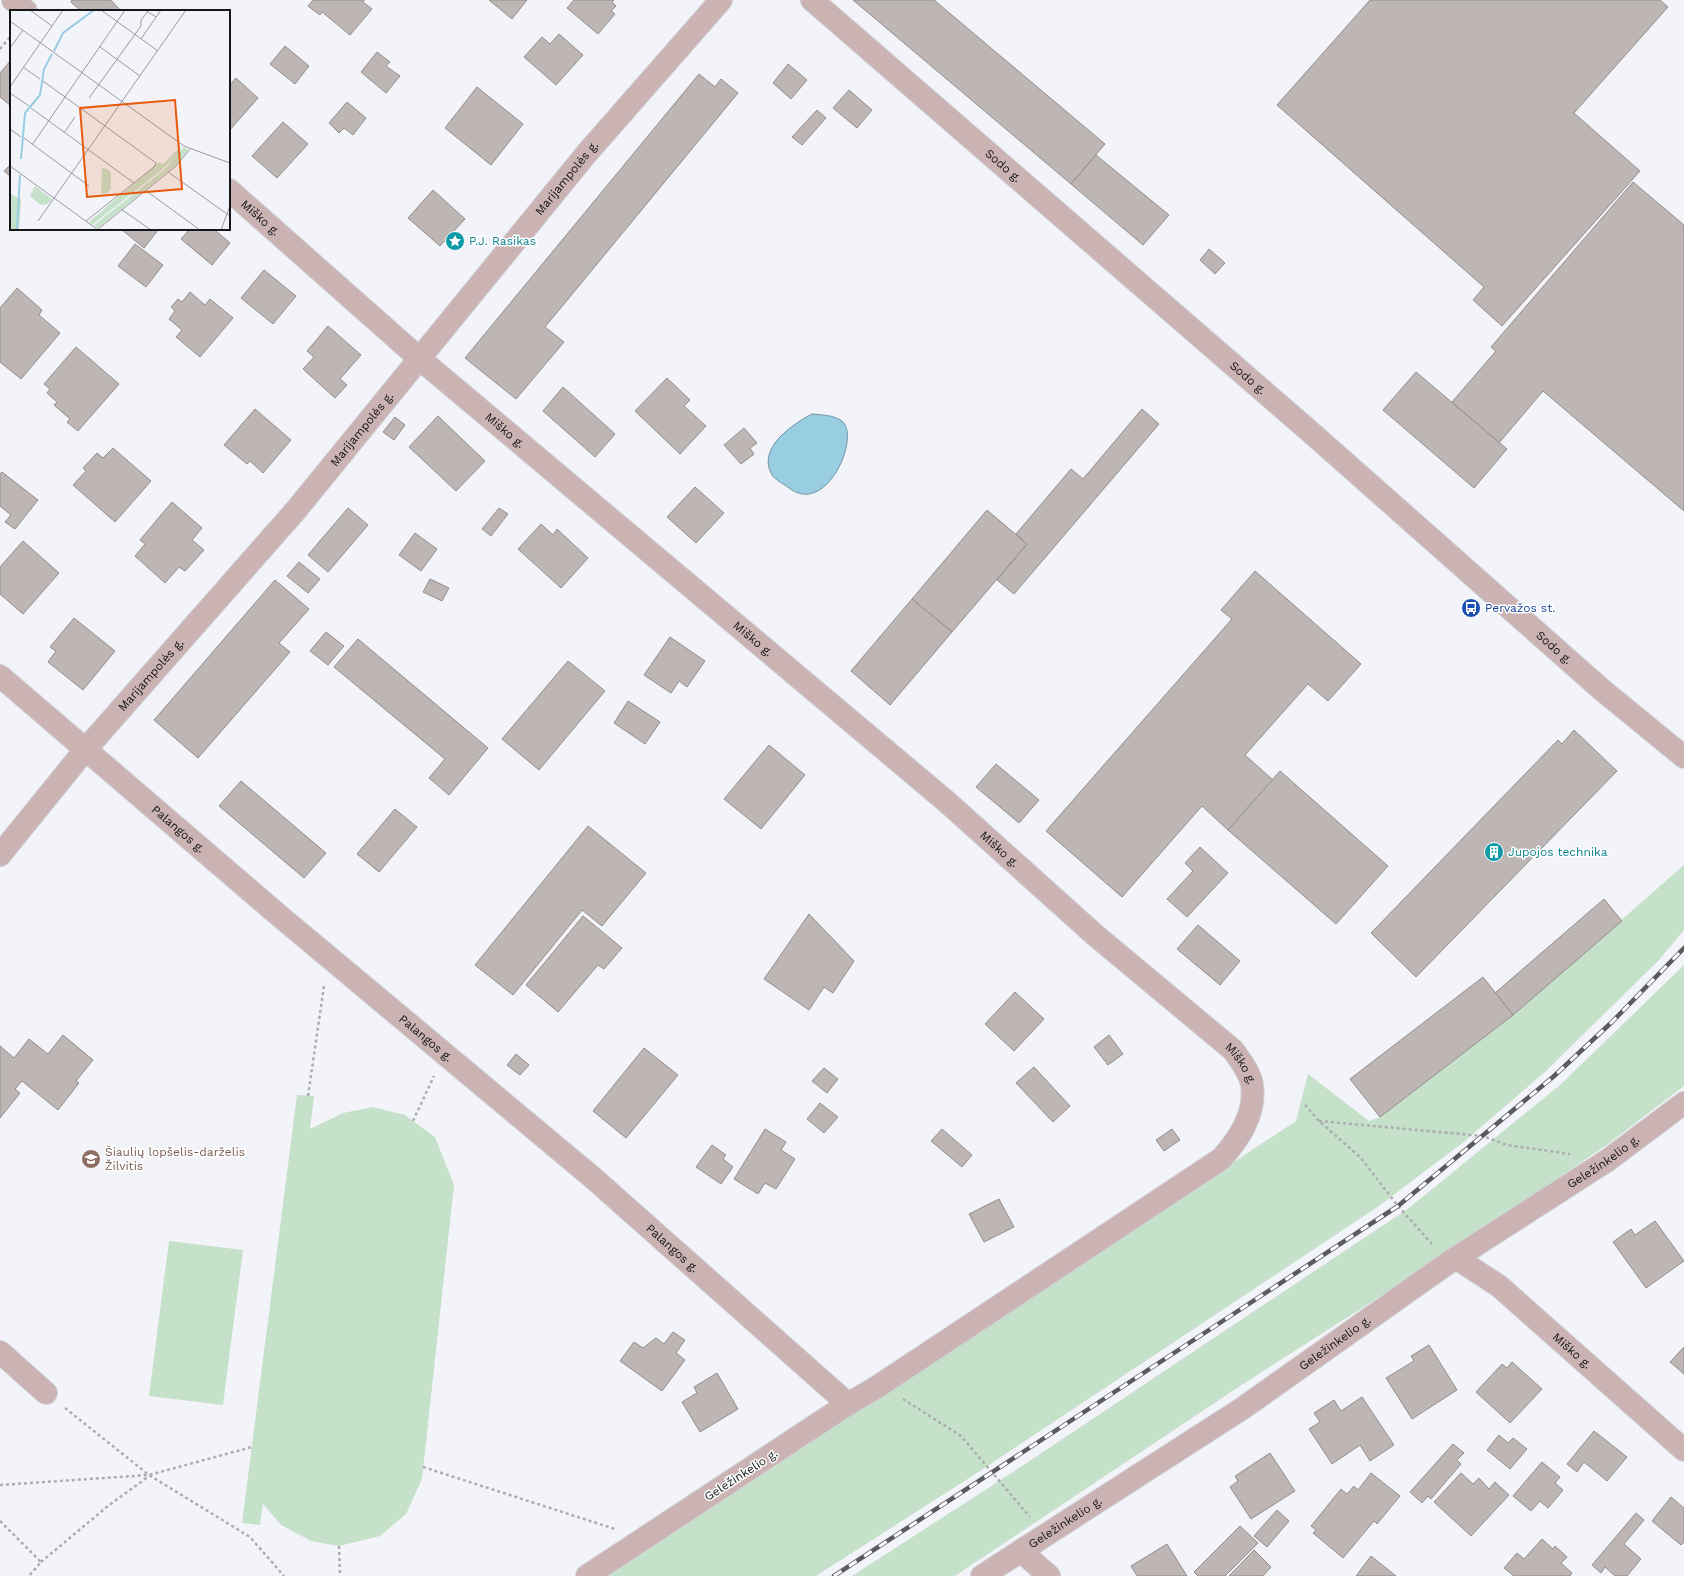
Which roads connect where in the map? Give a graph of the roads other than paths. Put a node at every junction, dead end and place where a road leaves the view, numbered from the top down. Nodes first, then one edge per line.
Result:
1 (13, 0) edge
2 (721, 0) edge
3 (812, 0) edge
4 (25, 10) edge
5 (230, 191) edge
6 (420, 359) junction
7 (0, 676) edge
8 (85, 750) junction
9 (1684, 757) edge
10 (0, 855) edge
11 (1252, 1103) joint
12 (1684, 1103) edge
13 (1452, 1260) junction
14 (0, 1352) edge
15 (46, 1393) road end
16 (848, 1404) junction
17 (1684, 1450) edge
18 (1021, 1551) junction
19 (587, 1576) edge
20 (982, 1576) edge
21 (1049, 1576) edge

1 - 4 street
2 - 6 street, Marijampolės g.
3 - 9 street, Sodo g.
5 - 6 street, Miško g.
6 - 8 street, Marijampolės g.
6 - 11 street, Miško g.
7 - 8 street, Palangos g.
8 - 10 street, Marijampolės g.
8 - 16 street, Palangos g.
11 - 16 street, Geležinkelio g.
12 - 13 street, Geležinkelio g.
13 - 17 street, Miško g.
13 - 18 street, Geležinkelio g.
14 - 15 street
16 - 19 street, Geležinkelio g.
18 - 20 street, Geležinkelio g.
18 - 21 street

